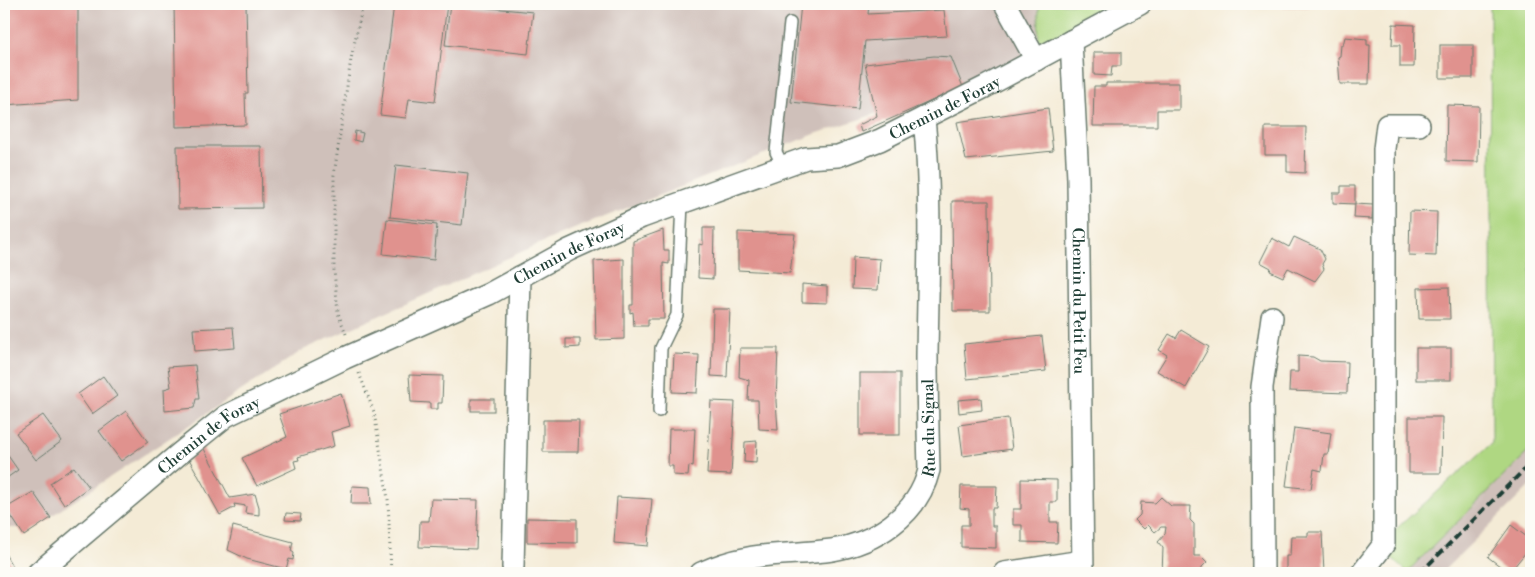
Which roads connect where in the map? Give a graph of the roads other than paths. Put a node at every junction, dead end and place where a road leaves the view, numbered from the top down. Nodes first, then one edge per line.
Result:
1 (1005, 4) edge
2 (1140, 4) edge
3 (790, 23) dead end
4 (1071, 41) junction
5 (1036, 60) junction
6 (924, 118) junction
7 (1419, 125) dead end
8 (783, 166) junction
9 (682, 203) junction
10 (520, 277) junction
11 (1272, 317) dead end
12 (659, 411) dead end
13 (513, 566) dead end
14 (1082, 567) edge
15 (38, 573) edge
16 (701, 573) edge
17 (1004, 573) edge
18 (1264, 573) edge
19 (1362, 573) edge

1 - 5 street
2 - 4 street, Chemin de Foray
3 - 8 lane
4 - 5 street, Chemin de Foray
4 - 14 street, Chemin du Petit Feu
5 - 6 street, Chemin de Foray
6 - 8 street, Chemin de Foray
6 - 16 street, Rue du Signal
7 - 19 street
8 - 9 street, Chemin de Foray
9 - 10 street, Chemin de Foray
9 - 12 lane
10 - 13 street
10 - 15 street, Chemin de Foray
11 - 18 street
14 - 17 street, Chemin du Petit Feu

